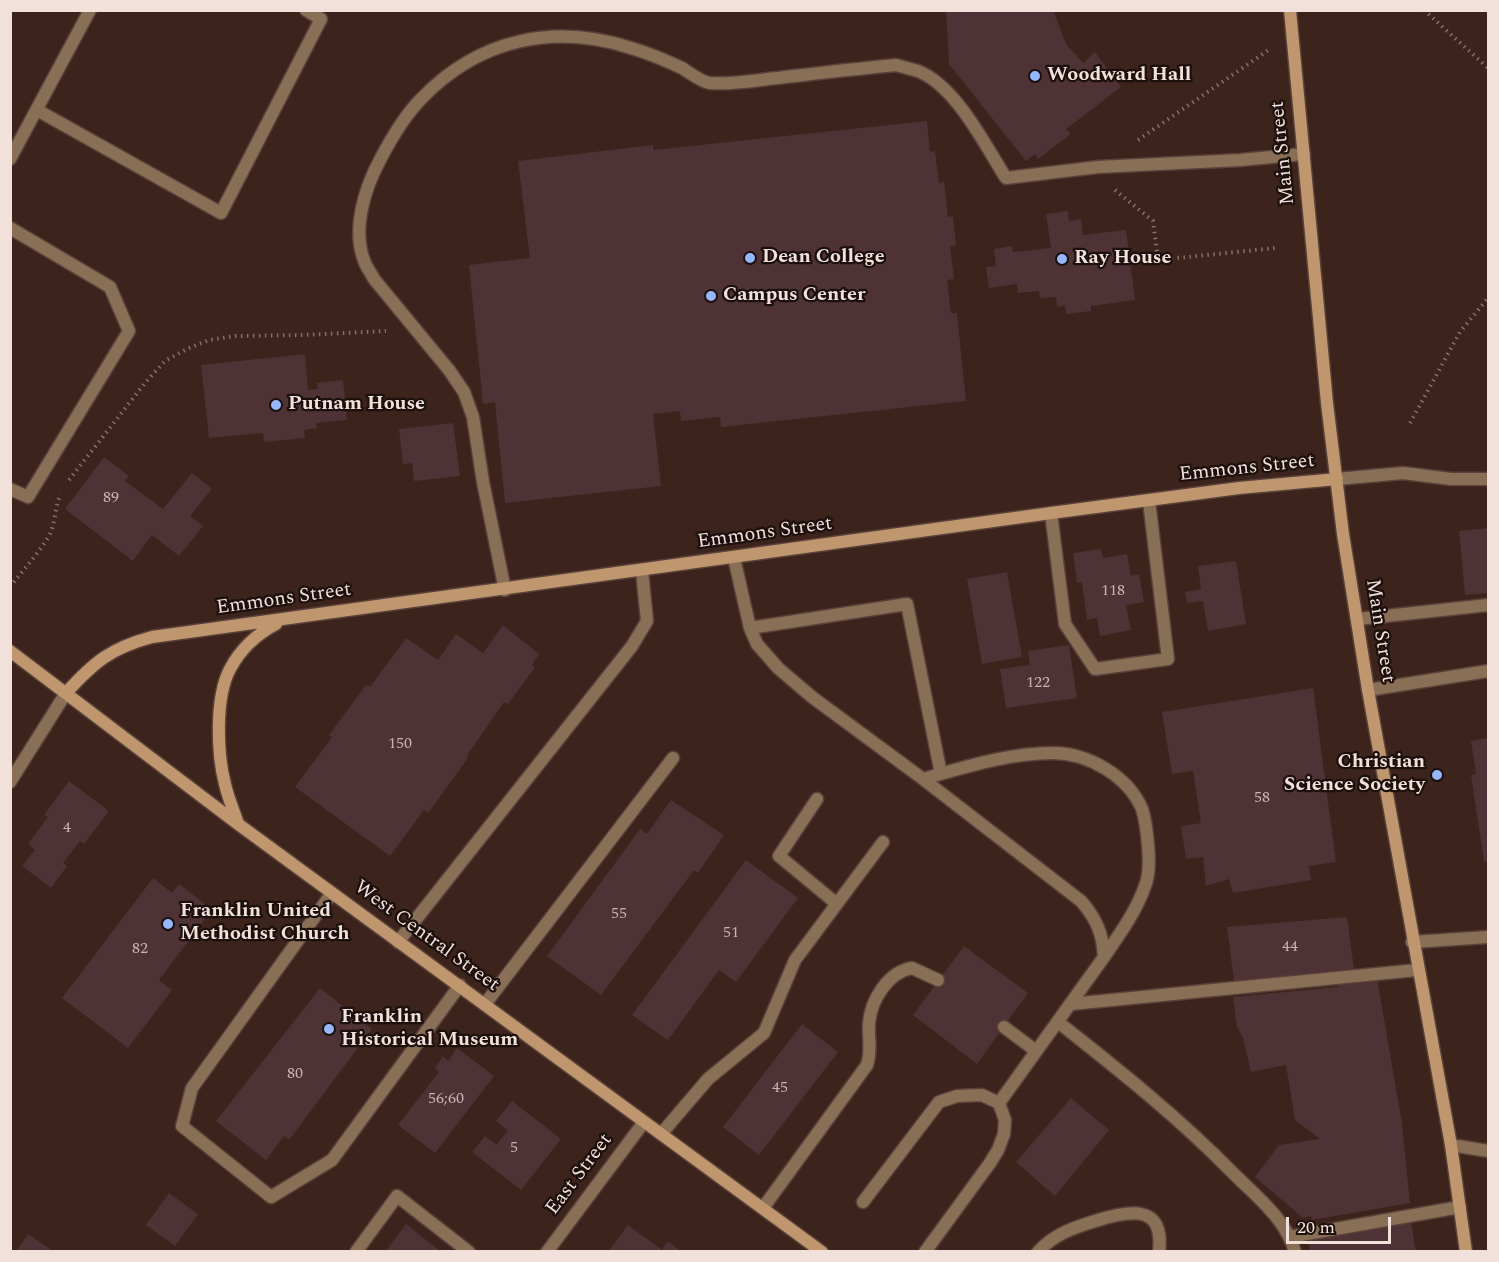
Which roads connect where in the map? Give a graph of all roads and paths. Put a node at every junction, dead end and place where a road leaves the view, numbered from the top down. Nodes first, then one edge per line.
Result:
1 (90, 10) edge
2 (306, 10) edge
3 (1290, 10) edge
4 (1424, 10) edge
5 (1292, 34) junction
6 (1488, 68) edge
7 (37, 110) junction
8 (1135, 141) dead end
9 (1304, 154) junction
10 (10, 159) edge
11 (1098, 167) junction
12 (10, 228) edge
13 (1275, 248) dead end
14 (1488, 298) edge
15 (416, 329) junction
16 (1410, 423) dead end
17 (1337, 479) junction
18 (1488, 479) edge
19 (10, 489) edge
20 (1149, 501) junction
21 (1051, 513) junction
22 (734, 558) junction
23 (642, 571) junction
24 (10, 586) edge
25 (505, 590) junction
26 (1488, 604) edge
27 (283, 619) junction
28 (1358, 619) junction
29 (750, 628) junction
30 (10, 651) edge
31 (1488, 671) edge
32 (1368, 690) junction
33 (66, 693) junction
34 (673, 758) dead end
35 (941, 774) junction
36 (923, 778) junction
37 (10, 782) edge
38 (817, 799) dead end
39 (238, 824) junction
40 (884, 842) dead end
41 (332, 893) junction
42 (837, 904) junction
43 (1488, 937) edge
44 (398, 942) junction
45 (1412, 942) junction
46 (1104, 957) junction
47 (1417, 970) junction
48 (938, 980) dead end
49 (460, 986) junction
50 (485, 1004) junction
51 (1071, 1004) junction
52 (1058, 1022) junction
53 (1004, 1027) dead end
54 (1036, 1052) junction
55 (999, 1103) junction
56 (644, 1122) junction
57 (661, 1134) junction
58 (1451, 1145) junction
59 (1488, 1151) edge
60 (863, 1202) dead end
61 (764, 1208) junction
62 (1460, 1208) junction
63 (1290, 1237) junction
64 (356, 1251) edge
65 (469, 1251) edge
66 (547, 1251) edge
67 (822, 1251) edge
68 (925, 1251) edge
69 (1038, 1251) edge
70 (1159, 1251) edge
71 (1295, 1251) edge
72 (1466, 1251) edge

1 - 7 street
2 - 7 street
3 - 5 main road, Main Street
4 - 6 path
5 - 8 path
5 - 9 main road, Main Street
7 - 10 street
9 - 11 street
9 - 17 main road, Main Street
11 - 13 path
11 - 15 street
12 - 19 street
14 - 16 path
15 - 24 path
15 - 25 street
17 - 18 street, Emmons Street
17 - 20 main road, Emmons Street
17 - 28 main road, Main Street
20 - 21 main road, Emmons Street
20 - 21 street
21 - 22 main road, Emmons Street
22 - 23 main road, Emmons Street
22 - 29 street
23 - 25 main road, Emmons Street
23 - 44 street
25 - 27 main road, Emmons Street
26 - 28 street
27 - 33 main road, Emmons Street
27 - 39 main road
28 - 32 main road, Main Street
29 - 35 street
29 - 36 street
30 - 33 main road, West Central Street
31 - 32 street
32 - 45 main road, Main Street
33 - 37 street
33 - 39 main road, West Central Street
34 - 50 street
35 - 36 street
35 - 46 street
36 - 46 street
38 - 42 street
39 - 41 main road, West Central Street
40 - 42 street
41 - 44 main road, West Central Street
41 - 49 street
42 - 57 street
43 - 45 street
44 - 49 main road, West Central Street
45 - 47 main road, Main Street
46 - 51 street
47 - 51 street
47 - 58 main road, Main Street
48 - 61 street
49 - 50 main road, West Central Street
50 - 56 main road, West Central Street
51 - 52 street
52 - 54 street
52 - 63 street
53 - 54 street
54 - 55 street
55 - 60 street
55 - 68 street
56 - 57 main road, West Central Street
56 - 66 street, East Street
57 - 61 main road, West Central Street
58 - 59 street
58 - 62 main road, Main Street
61 - 67 main road, West Central Street
62 - 63 street
62 - 72 main road, Main Street
63 - 71 street
64 - 65 street
69 - 70 street

